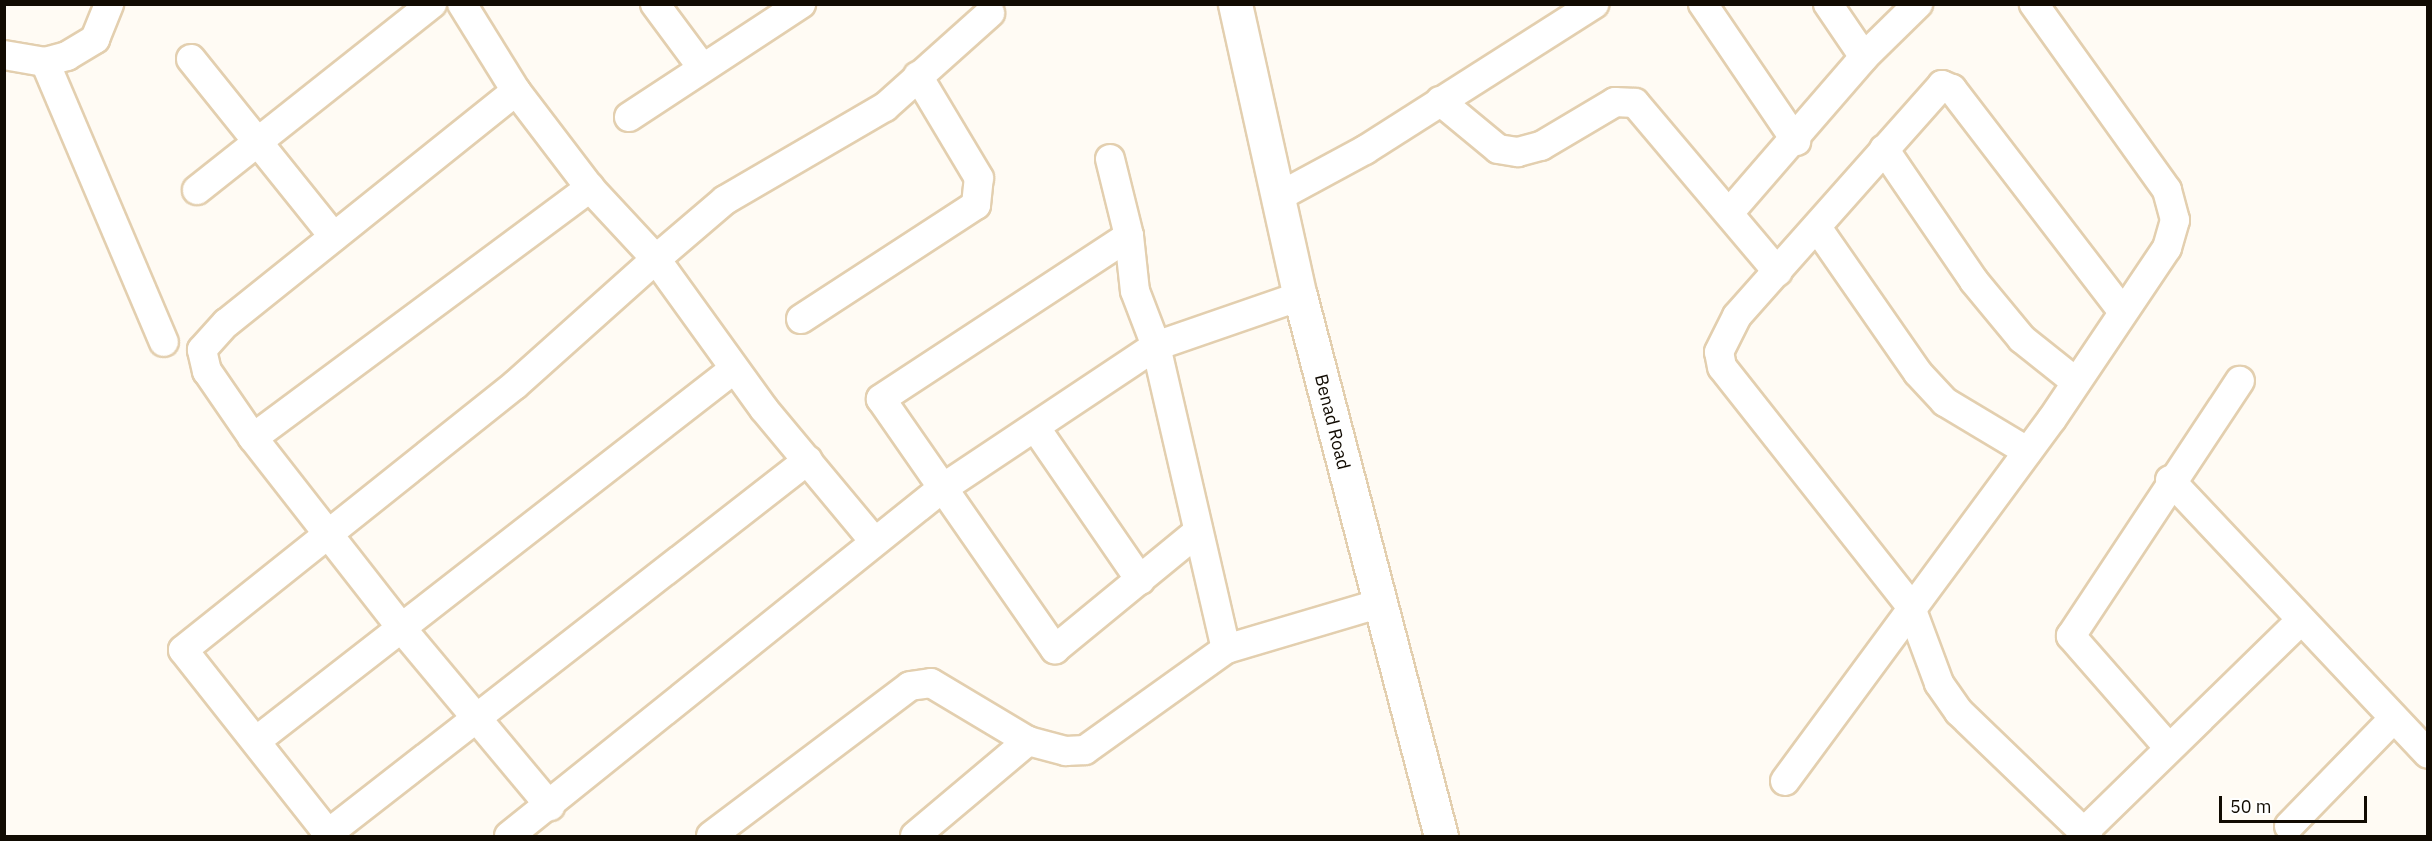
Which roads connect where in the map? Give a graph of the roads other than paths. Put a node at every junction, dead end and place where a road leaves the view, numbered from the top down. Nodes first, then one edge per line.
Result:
1 (109, 4) edge
2 (432, 4) edge
3 (462, 4) edge
4 (655, 4) edge
5 (1235, 4) edge
6 (1594, 4) edge
7 (1703, 4) edge
8 (1828, 4) edge
9 (1918, 4) edge
10 (2034, 4) edge
11 (790, 7) edge
12 (991, 7) edge
13 (4, 55) edge
14 (1864, 57) junction
15 (191, 59) dead end
16 (45, 62) junction
17 (701, 66) junction
18 (918, 76) junction
19 (516, 91) junction
20 (1440, 101) junction
21 (629, 117) dead end
22 (258, 141) junction
23 (1796, 141) junction
24 (1884, 149) junction
25 (1110, 159) dead end
26 (590, 188) junction
27 (196, 190) dead end
28 (1278, 197) junction
29 (1729, 213) junction
30 (1818, 229) junction
31 (1129, 236) junction
32 (334, 237) junction
33 (656, 259) junction
34 (1778, 272) junction
35 (1300, 296) junction
36 (2123, 312) junction
37 (801, 319) dead end
38 (164, 342) dead end
39 (1156, 346) junction
40 (734, 369) junction
41 (2240, 381) dead end
42 (2076, 382) junction
43 (1035, 428) junction
44 (254, 438) junction
45 (2027, 452) junction
46 (808, 460) junction
47 (2170, 480) junction
48 (940, 490) junction
49 (329, 533) junction
50 (1196, 533) junction
51 (874, 542) junction
52 (1140, 580) junction
53 (1378, 604) junction
54 (1910, 605) junction
55 (2301, 620) junction
56 (402, 629) junction
57 (1226, 649) junction
58 (476, 718) junction
59 (2393, 719) junction
60 (256, 741) junction
61 (1028, 741) junction
62 (2169, 748) junction
63 (2427, 754) edge
64 (1785, 781) dead end
65 (550, 806) junction
66 (2289, 826) dead end
67 (2086, 834) edge
68 (328, 836) edge
69 (509, 837) edge
70 (711, 837) edge
71 (915, 837) edge
72 (1441, 837) edge

1 - 16 street
2 - 22 street
3 - 19 street
4 - 17 street
5 - 28 main road, Benad Road
6 - 20 street
7 - 23 street
8 - 14 street
9 - 14 street
10 - 36 street
11 - 17 street
12 - 18 street
13 - 16 street
14 - 23 street
15 - 22 street
16 - 38 street
17 - 21 street
18 - 33 street
18 - 37 street
19 - 26 street
19 - 32 street
20 - 28 street
20 - 29 street
22 - 27 street
22 - 32 street
23 - 29 street
24 - 30 street
24 - 36 street
24 - 42 street
25 - 31 street
26 - 33 street
26 - 44 street
28 - 35 main road, Benad Road
29 - 34 street
30 - 34 street
30 - 45 street
31 - 39 street
31 - 48 street
32 - 44 street
33 - 40 street
33 - 49 street
34 - 54 street
35 - 39 street
35 - 53 main road, Benad Road
36 - 42 street
39 - 43 street
39 - 50 street
40 - 46 street
40 - 56 street
41 - 47 street
42 - 45 street
43 - 48 street
43 - 52 street
44 - 49 street
45 - 54 street
46 - 51 street
46 - 58 street
47 - 55 street
47 - 62 street
48 - 51 street
48 - 52 street
49 - 56 street
49 - 60 street
50 - 52 street
50 - 57 street
51 - 65 street
53 - 57 street
53 - 72 main road, Benad Road
54 - 64 street
54 - 67 street
55 - 59 street
55 - 62 street
56 - 58 street
56 - 60 street
57 - 61 street
58 - 65 street
58 - 68 street
59 - 63 street
59 - 66 street
60 - 68 street
61 - 70 street
61 - 71 street
62 - 67 street
65 - 69 street

